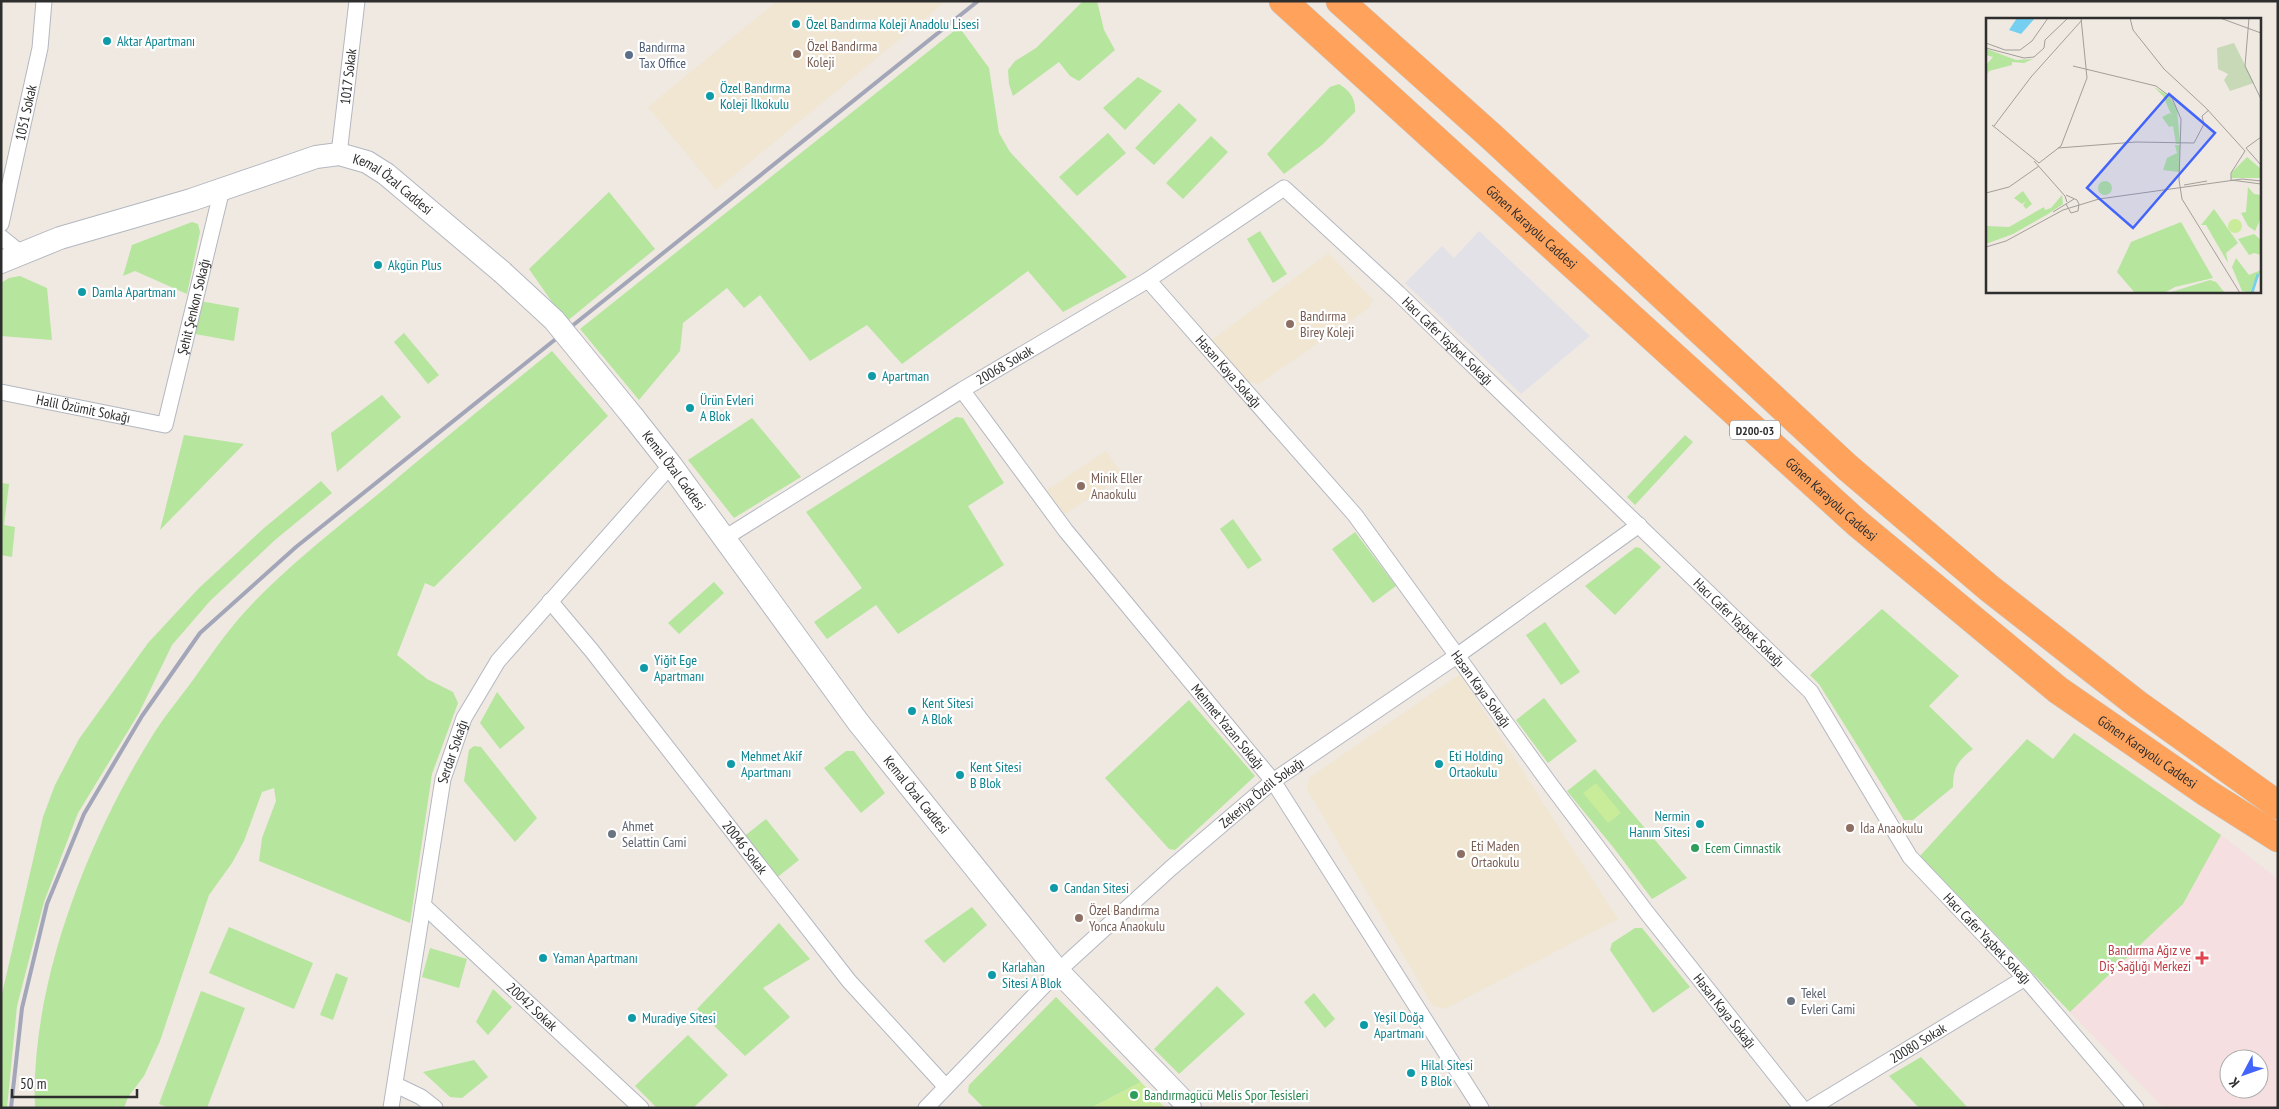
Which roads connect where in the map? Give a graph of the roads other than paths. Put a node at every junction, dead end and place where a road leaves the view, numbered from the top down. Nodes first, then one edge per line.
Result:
1 (44, 1) edge
2 (357, 1) edge
3 (1283, 1) edge
4 (1340, 1) edge
5 (339, 154) junction
6 (1284, 188) joint
7 (222, 189) junction
8 (1, 224) edge
9 (1, 237) edge
10 (12, 258) edge
11 (1148, 280) junction
12 (962, 390) junction
13 (1, 392) edge
14 (165, 425) joint
15 (670, 465) junction
16 (1639, 525) junction
17 (723, 539) junction
18 (550, 601) junction
19 (1458, 656) junction
20 (1273, 781) junction
21 (2278, 805) edge
22 (2254, 824) junction
23 (2278, 838) edge
24 (2278, 845) edge
25 (423, 904) junction
26 (1058, 971) junction
27 (2025, 978) junction
28 (396, 1085) junction
29 (946, 1087) junction
30 (391, 1108) edge
31 (435, 1108) edge
32 (641, 1108) edge
33 (926, 1108) edge
34 (1190, 1108) edge
35 (1481, 1108) edge
36 (1802, 1108) edge
37 (1811, 1108) edge
38 (2136, 1108) edge

1 - 8 street, 1051 Sokak
2 - 5 street, 1017 Sokak
3 - 22 highway, Gönen Karayolu Caddesi / D200-03
4 - 21 highway, D200-03
5 - 7 main road, Kemal Özal Caddesi
5 - 15 main road, Kemal Özal Caddesi, bridge
6 - 11 street, 20068 Sokak
6 - 16 street, Hacı Cafer Yaşbek Sokağı
7 - 10 main road, Kemal Özal Caddesi
7 - 14 street, Şehit Şenkon Sokağı
9 - 10 street
11 - 12 street, 20068 Sokak
11 - 19 street, Hasan Kaya Sokağı
12 - 17 street, 20068 Sokak
12 - 20 street, Mehmet Yazan Sokağı
13 - 14 street, Halil Özümit Sokağı
15 - 17 main road, Kemal Özal Caddesi
15 - 18 street, Serdar Sokağı
16 - 19 street, Zekeriya Özdil Sokağı
16 - 27 street, Hacı Cafer Yaşbek Sokağı
17 - 26 main road, Kemal Özal Caddesi
18 - 25 street, Serdar Sokağı
18 - 29 street, 20046 Sokak
19 - 20 street, Zekeriya Özdil Sokağı
19 - 36 street, Hasan Kaya Sokağı
20 - 26 street, Zekeriya Özdil Sokağı
20 - 35 street, Mehmet Yazan Sokağı
22 - 23 highway, Gönen Karayolu Caddesi / D200-03
22 - 24 highway
25 - 28 street, Serdar Sokağı
25 - 32 street, 20042 Sokak
26 - 29 street, Zekeriya Özdil Sokağı
26 - 34 main road, Kemal Özal Caddesi
27 - 37 street, 20080 Sokak
27 - 38 street, Hacı Cafer Yaşbek Sokağı
28 - 30 street, Serdar Sokağı
28 - 31 street
29 - 33 street, Zekeriya Özdil Sokağı

